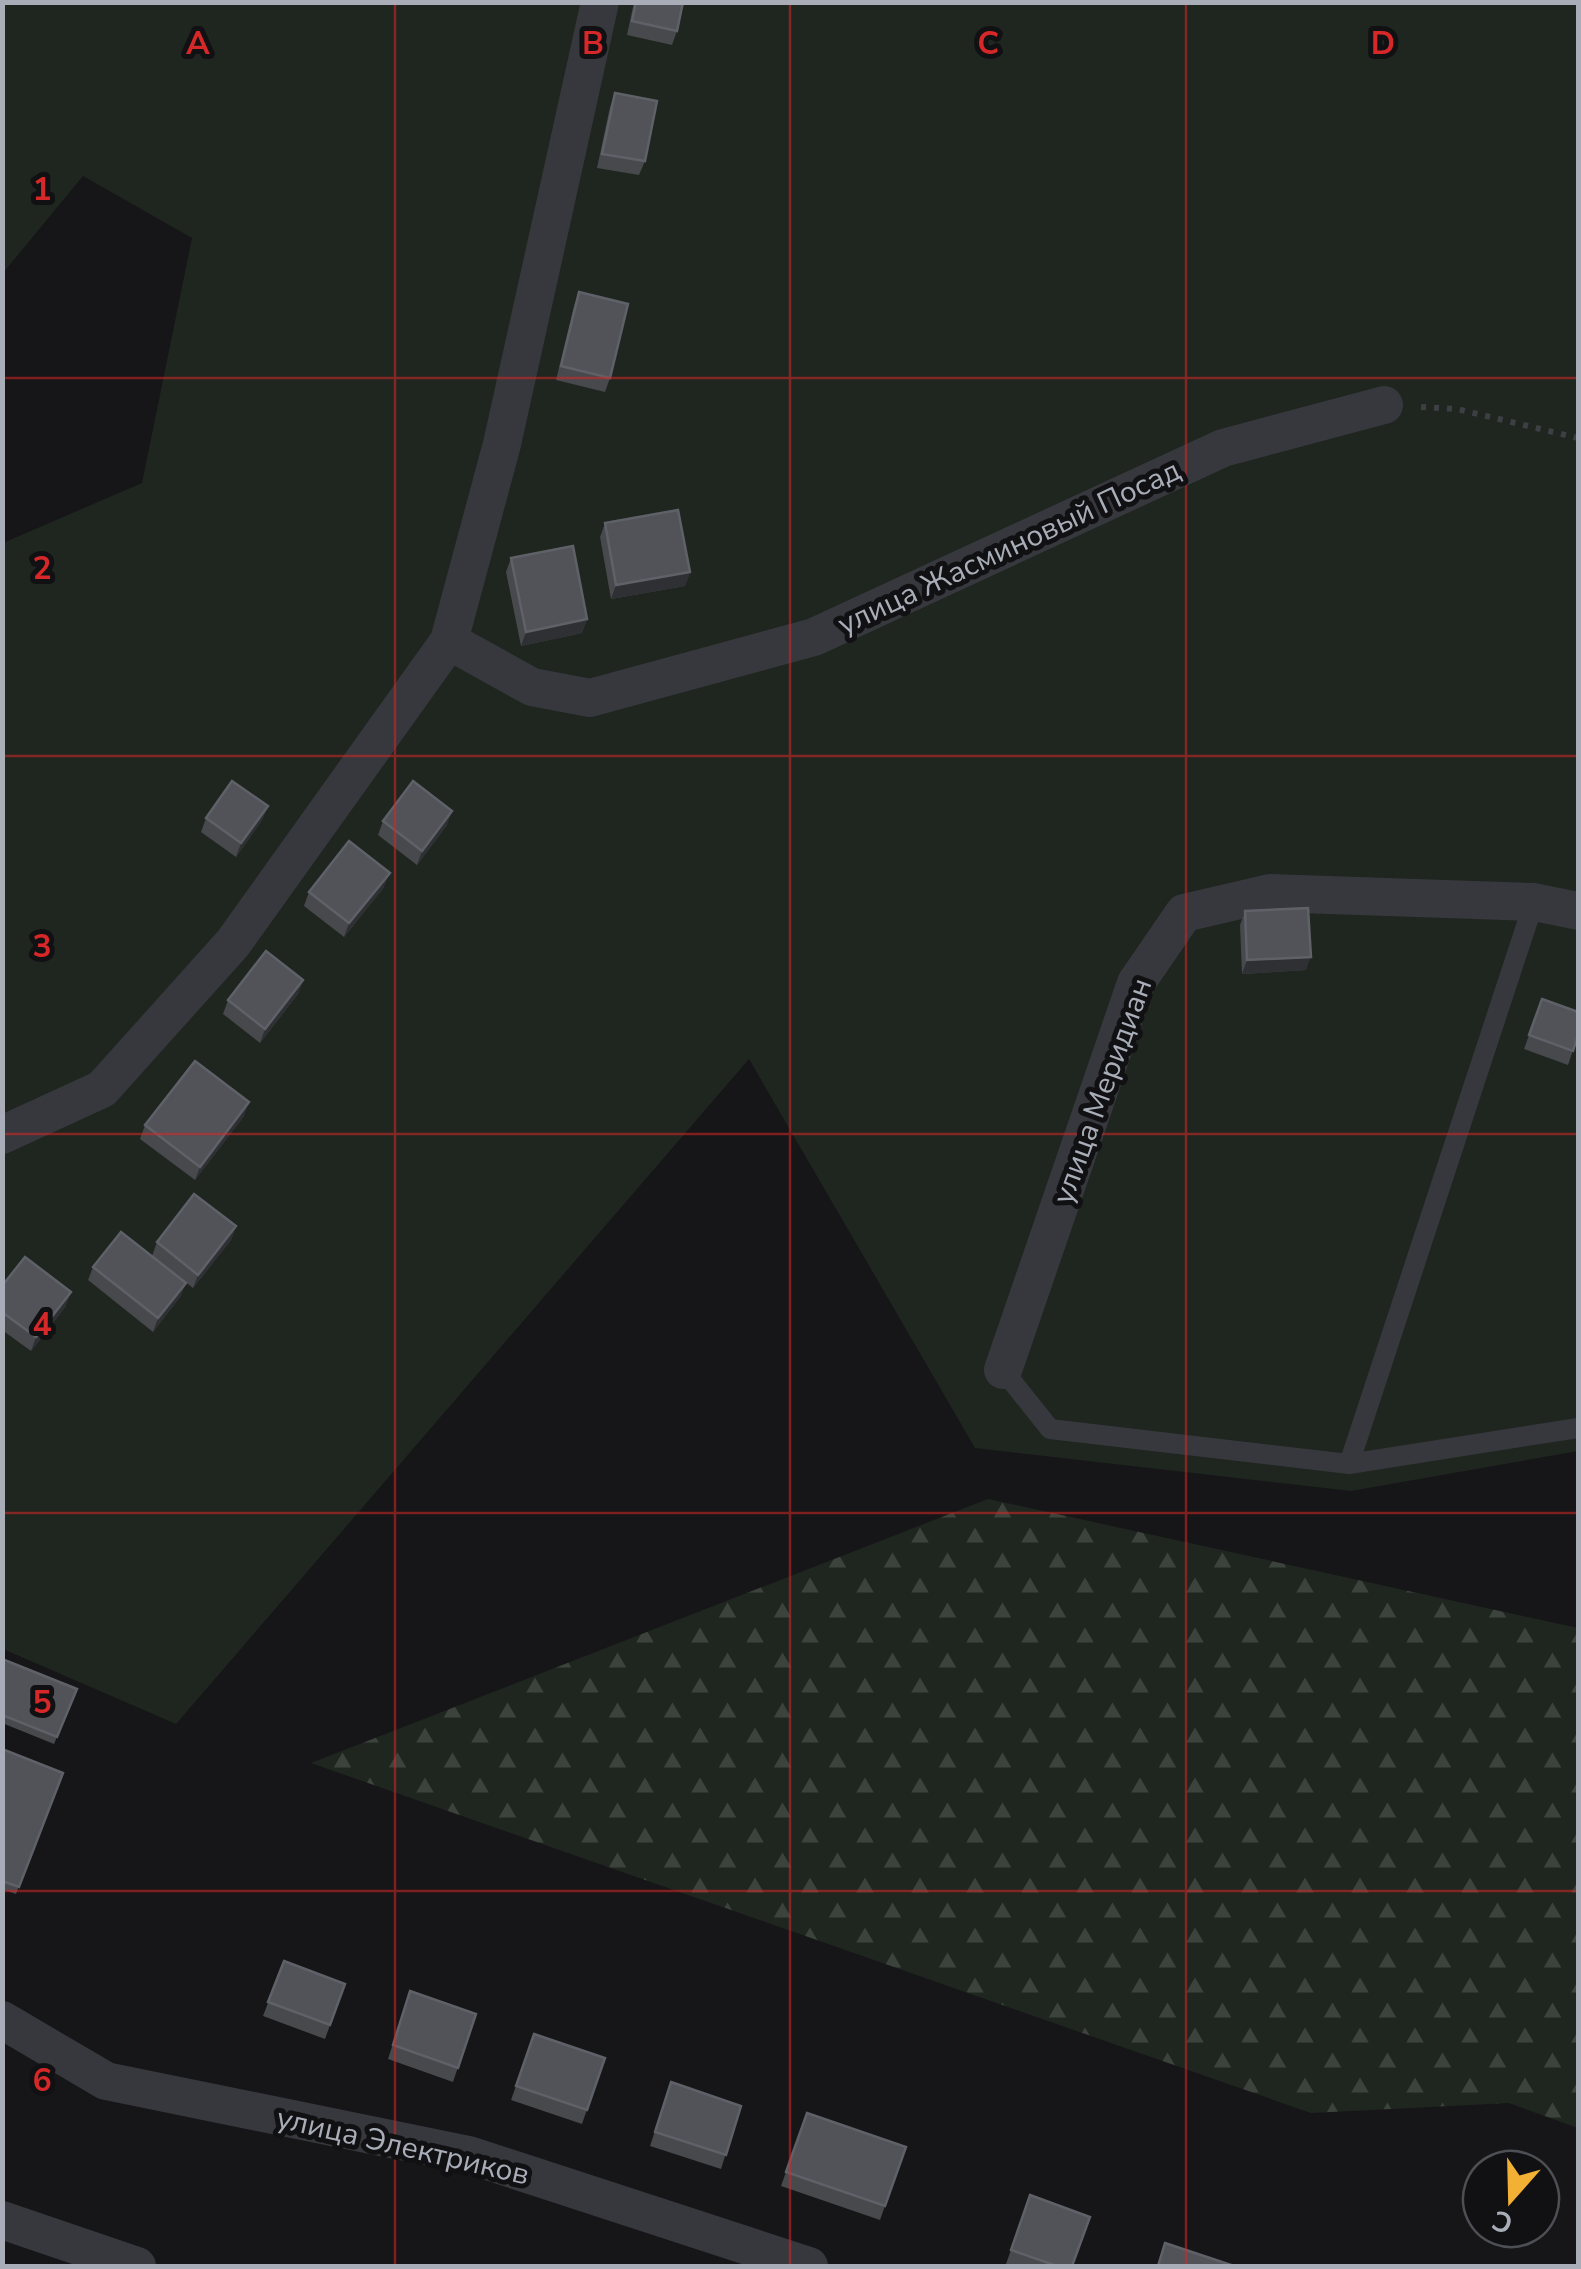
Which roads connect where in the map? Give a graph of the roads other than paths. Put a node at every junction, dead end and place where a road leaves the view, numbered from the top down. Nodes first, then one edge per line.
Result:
1 (600, 2) edge
2 (1384, 405) road end
3 (449, 641) junction
4 (1534, 902) junction
5 (1578, 911) edge
6 (2, 1135) edge
7 (1003, 1370) joint
8 (1578, 1428) edge
9 (1349, 1464) junction
10 (2, 2020) edge
11 (2, 2220) edge
12 (136, 2266) edge
13 (809, 2266) edge

1 - 3 street
2 - 3 street, улица Жасминовый Посад
3 - 6 street
4 - 5 street, улица Меридиан
4 - 7 street, улица Меридиан
4 - 9 lane
7 - 9 lane
8 - 9 lane
10 - 13 street, улица Электриков
11 - 12 street

